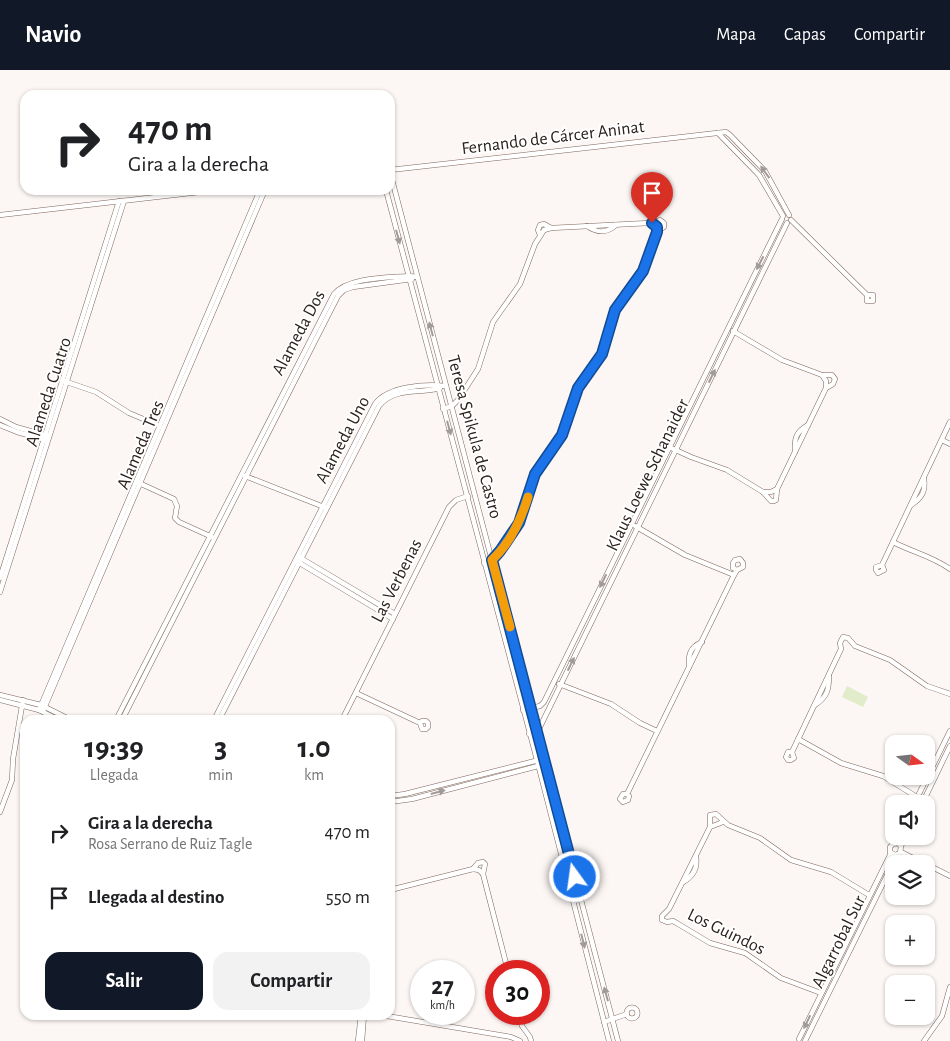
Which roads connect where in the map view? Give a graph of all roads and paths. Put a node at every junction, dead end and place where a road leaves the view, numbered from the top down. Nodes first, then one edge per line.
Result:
1 (718, 133) junction
2 (395, 170) edge
3 (395, 191) edge
4 (174, 195) edge
5 (258, 195) edge
6 (263, 195) edge
7 (387, 195) edge
8 (122, 201) junction
9 (789, 214) junction
10 (0, 215) edge
11 (783, 218) junction
12 (789, 222) junction
13 (652, 223) junction
14 (657, 232) junction
15 (417, 277) junction
16 (409, 278) junction
17 (867, 296) dead end
18 (727, 328) junction
19 (734, 332) junction
20 (822, 375) junction
21 (65, 381) junction
22 (446, 386) junction
23 (437, 387) junction
24 (826, 388) junction
25 (452, 406) junction
26 (444, 409) junction
27 (0, 419) edge
28 (950, 422) edge
29 (0, 425) edge
30 (162, 426) junction
31 (46, 438) junction
32 (942, 440) junction
33 (950, 444) edge
34 (669, 447) junction
35 (675, 450) junction
36 (244, 475) junction
37 (138, 482) junction
38 (777, 489) junction
39 (763, 492) junction
40 (474, 494) junction
41 (466, 496) junction
42 (325, 507) junction
43 (631, 524) junction
44 (637, 527) junction
45 (212, 537) junction
46 (893, 542) junction
47 (298, 559) junction
48 (492, 560) junction
49 (484, 563) junction
50 (882, 565) dead end
51 (950, 569) edge
52 (737, 570) dead end
53 (734, 575) junction
54 (0, 578) edge
55 (0, 592) edge
56 (394, 616) junction
57 (853, 645) junction
58 (841, 649) junction
59 (554, 681) junction
60 (561, 684) junction
61 (356, 693) junction
62 (0, 694) edge
63 (950, 694) edge
64 (0, 700) edge
65 (23, 703) junction
66 (42, 708) junction
67 (532, 708) junction
68 (523, 710) junction
69 (21, 715) edge
70 (52, 715) edge
71 (59, 715) edge
72 (119, 715) edge
73 (124, 715) edge
74 (217, 715) edge
75 (221, 715) edge
76 (345, 715) edge
77 (20, 720) edge
78 (420, 723) dead end
79 (538, 730) junction
80 (657, 731) junction
81 (950, 731) edge
82 (529, 734) junction
83 (798, 739) junction
84 (950, 746) edge
85 (792, 752) dead end
86 (545, 761) junction
87 (537, 763) junction
88 (627, 794) dead end
89 (395, 795) edge
90 (914, 795) edge
91 (918, 795) edge
92 (926, 795) edge
93 (395, 801) edge
94 (0, 812) edge
95 (723, 822) junction
96 (710, 827) junction
97 (892, 845) edge
98 (901, 846) edge
99 (891, 853) junction
100 (899, 854) junction
101 (935, 868) edge
102 (473, 869) junction
103 (483, 874) junction
104 (950, 876) edge
105 (395, 889) edge
106 (869, 895) junction
107 (669, 909) junction
108 (584, 912) junction
109 (576, 914) junction
110 (673, 922) junction
111 (505, 960) edge
112 (950, 987) edge
113 (821, 993) junction
114 (627, 1014) dead end
115 (395, 1017) edge
116 (361, 1020) edge
117 (362, 1020) edge
118 (612, 1020) junction
119 (604, 1022) junction
120 (522, 1026) joint
121 (511, 1037) junction
122 (797, 1040) edge
123 (358, 1041) edge
124 (362, 1041) edge
125 (520, 1041) edge
126 (531, 1041) edge
127 (609, 1041) edge
128 (618, 1041) edge
129 (805, 1041) edge
130 (924, 1041) edge

1 - 2 street, Fernando de Cárcer Aninat
9 -> 1 street
1 - 11 street
3 - 15 street, Teresa Spikula de Castro
4 - 8 street
5 - 30 street, Alameda Tres
6 - 30 street, Alameda Tres
7 -> 16 street, Teresa Spikula de Castro
8 - 10 street
8 - 21 street, Alameda Cuatro
9 - 11 street
9 - 12 street
11 - 12 street
11 -> 18 street, Klaus Loewe Schanaider
12 - 17 street
12 - 19 street, Klaus Loewe Schanaider
13 - 14 street
13 - 14 street
13 - 25 street
14 - 48 street
15 - 16 street, Alameda Dos
22 -> 15 street, Teresa Spikula de Castro
16 - 23 street, Teresa Spikula de Castro
16 - 36 street, Alameda Dos
18 - 19 street
18 - 34 street, Klaus Loewe Schanaider
19 - 20 street
35 -> 19 street, Klaus Loewe Schanaider
20 - 24 street
20 - 24 street
21 - 30 street
21 - 31 street, Alameda Cuatro
22 - 23 street, Alameda Uno
22 - 25 street, Teresa Spikula de Castro
23 - 26 street, Teresa Spikula de Castro
23 - 42 street, Alameda Uno
24 - 38 street
25 - 26 street
25 - 40 street, Teresa Spikula de Castro
26 -> 41 street, Teresa Spikula de Castro
27 - 31 street
28 - 32 street
29 - 31 street
30 - 37 street, Alameda Tres
31 - 54 street, Alameda Cuatro
31 - 55 street, Alameda Cuatro
32 - 33 street
32 - 46 street
34 - 35 street
34 - 43 street, Klaus Loewe Schanaider
35 - 39 street
35 - 44 street, Klaus Loewe Schanaider
36 - 42 street
36 - 45 street, Alameda Dos
37 - 45 street
37 - 66 street, Alameda Tres
38 - 39 street
38 - 39 street
40 - 41 street, Las Verbenas
40 - 48 street, Teresa Spikula de Castro
41 - 49 street, Teresa Spikula de Castro
41 - 56 street, Las Verbenas
42 - 47 street, Alameda Uno
43 - 44 street
43 -> 59 street, Klaus Loewe Schanaider
44 - 53 street
60 -> 44 street, Klaus Loewe Schanaider
45 - 72 street, Alameda Dos
45 - 73 street, Alameda Dos
46 - 50 street
46 - 51 street
47 - 56 street
47 - 74 street, Alameda Uno
47 - 75 street, Alameda Uno
48 - 49 street
48 - 67 street, Teresa Spikula de Castro
49 - 68 street, Teresa Spikula de Castro
52 - 53 street
53 - 80 street
56 - 61 street, Las Verbenas
57 - 58 street
57 - 58 street
57 - 63 street
58 - 83 street
59 - 60 street
59 - 67 street, Klaus Loewe Schanaider
60 - 79 street, Klaus Loewe Schanaider
60 - 80 street
61 - 76 street, Las Verbenas
61 - 78 street
62 - 65 street
64 - 65 street
65 - 66 street
65 - 69 street
66 - 70 street
66 - 71 street
67 - 68 street
67 - 79 street, Teresa Spikula de Castro
68 - 82 street, Teresa Spikula de Castro
77 - 94 street
79 - 82 street
79 - 86 street, Teresa Spikula de Castro
80 - 88 street
81 - 91 street
82 - 87 street, Teresa Spikula de Castro
83 - 85 street
83 - 90 street
84 - 92 street
86 - 87 street
86 - 108 street, Teresa Spikula de Castro
87 - 89 street
93 -> 87 street
87 - 109 street, Teresa Spikula de Castro
95 - 96 street
95 - 96 street, Los Guindos
95 - 106 street
96 - 107 street, Los Guindos
97 - 99 street, Algarrobal Sur
98 - 100 street
99 - 100 street
99 - 106 street, Algarrobal Sur
100 - 129 street, Algarrobal Sur
101 - 104 street
102 - 103 street
102 - 103 street
102 - 105 street
103 - 111 street
106 - 113 street, Algarrobal Sur
107 - 110 street, Los Guindos
107 - 110 street, Los Guindos
108 - 109 street
118 -> 108 street, Teresa Spikula de Castro
109 -> 119 street, Teresa Spikula de Castro
110 - 113 street, Los Guindos
112 - 130 street
113 -> 122 street, Algarrobal Sur
114 - 118 street
115 - 121 street
116 - 123 street
117 - 124 street
118 - 119 street
118 - 128 street, Teresa Spikula de Castro
119 - 127 street, Teresa Spikula de Castro
120 - 121 street
120 - 126 street
121 - 125 street
122 - 129 street

